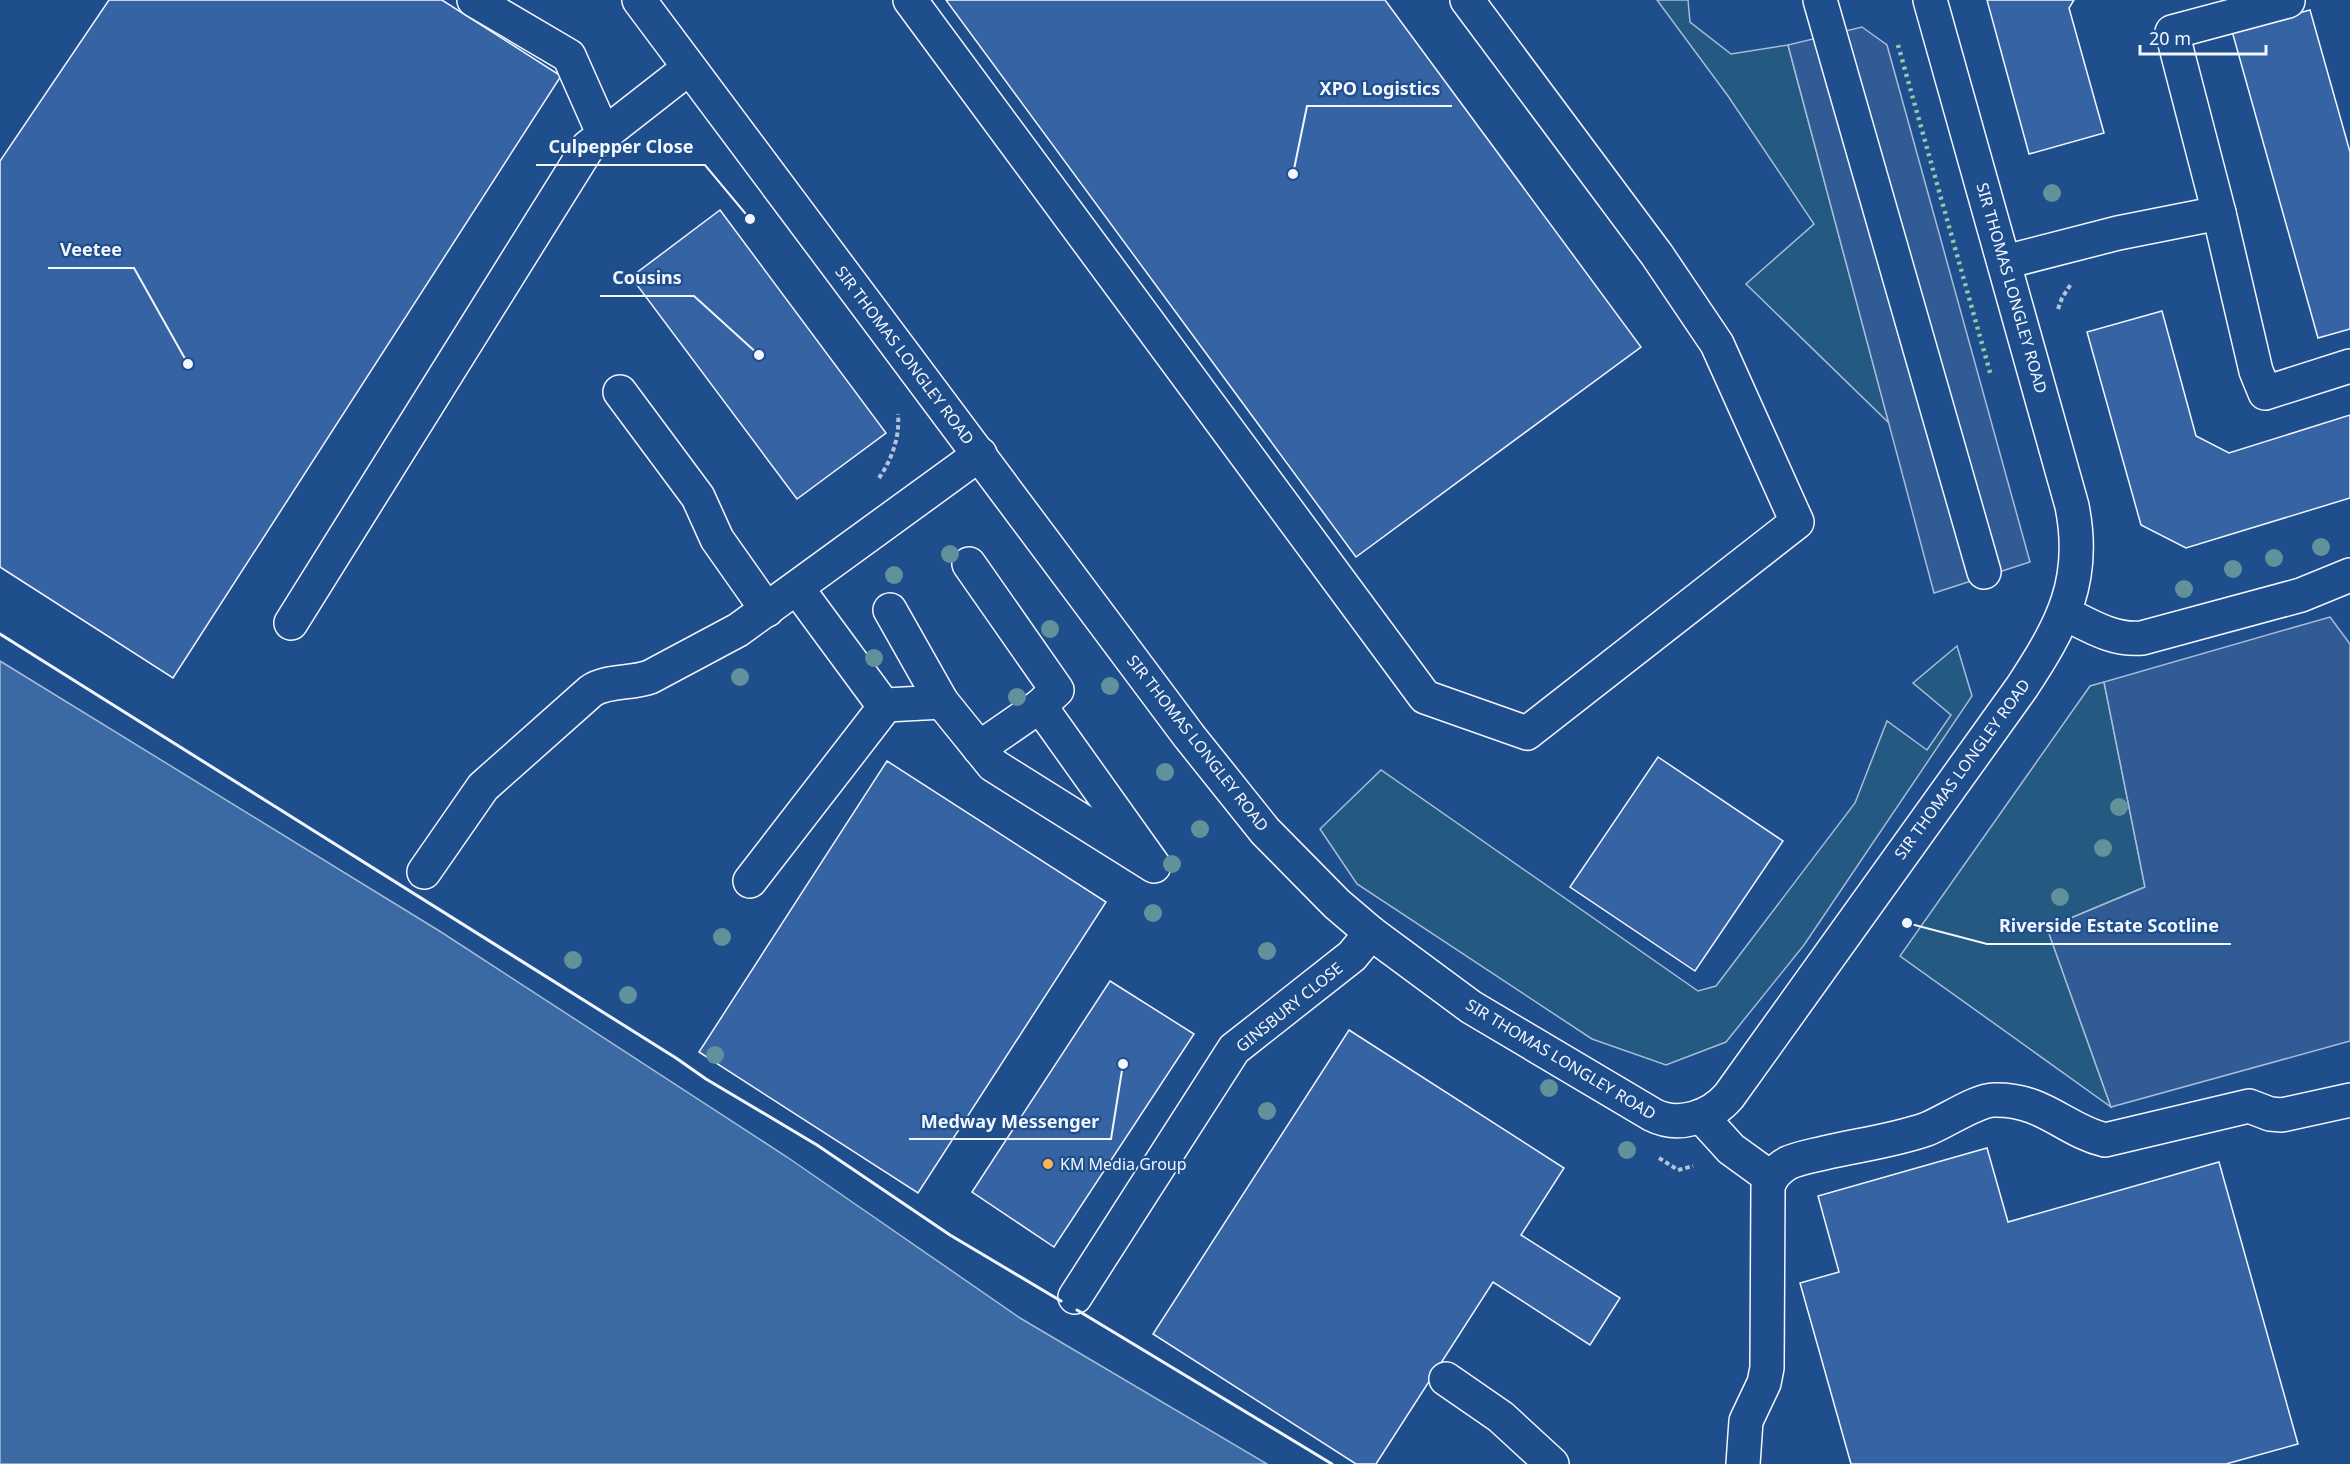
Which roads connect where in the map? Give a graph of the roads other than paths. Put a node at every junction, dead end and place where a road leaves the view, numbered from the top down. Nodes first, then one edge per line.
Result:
1 (474, 0) edge
2 (639, 0) edge
3 (910, 0) edge
4 (1467, 0) edge
5 (1820, 0) edge
6 (1930, 0) edge
7 (2288, 1) edge
8 (689, 68) junction
9 (604, 135) junction
10 (2219, 213) junction
11 (2005, 262) junction
12 (2350, 366) edge
13 (620, 392) dead end
14 (980, 454) junction
15 (969, 564) dead end
16 (1984, 572) dead end
17 (2350, 575) edge
18 (797, 588) junction
19 (767, 610) junction
20 (890, 610) dead end
21 (2064, 613) junction
22 (291, 623) dead end
23 (942, 702) junction
24 (886, 705) junction
25 (1040, 706) junction
26 (979, 748) junction
27 (424, 872) dead end
28 (750, 881) dead end
29 (1371, 933) junction
30 (2350, 1100) edge
31 (1701, 1116) junction
32 (1771, 1178) junction
33 (1075, 1297) dead end
34 (1446, 1379) dead end
35 (1552, 1464) edge
36 (1743, 1464) edge

1 - 9 street
2 - 8 street, SIR THOMAS LONGLEY ROAD
3 - 4 street
5 - 16 street
6 - 11 street, SIR THOMAS LONGLEY ROAD
7 - 10 street
8 - 9 street
8 - 14 street, SIR THOMAS LONGLEY ROAD
9 - 22 street
10 - 11 street
10 - 12 street
11 - 21 street, SIR THOMAS LONGLEY ROAD
13 - 19 street
14 - 18 street
14 - 29 street, SIR THOMAS LONGLEY ROAD
15 - 25 street
17 - 21 street
18 - 19 street
18 - 24 street
19 - 27 street
20 - 23 street
21 - 31 street, SIR THOMAS LONGLEY ROAD
23 - 24 street
23 - 26 street
24 - 28 street
25 - 26 street
25 - 26 street
29 - 31 street, SIR THOMAS LONGLEY ROAD
29 - 33 street, GINSBURY CLOSE
30 - 32 street
31 - 32 street
32 - 36 street
34 - 35 street

